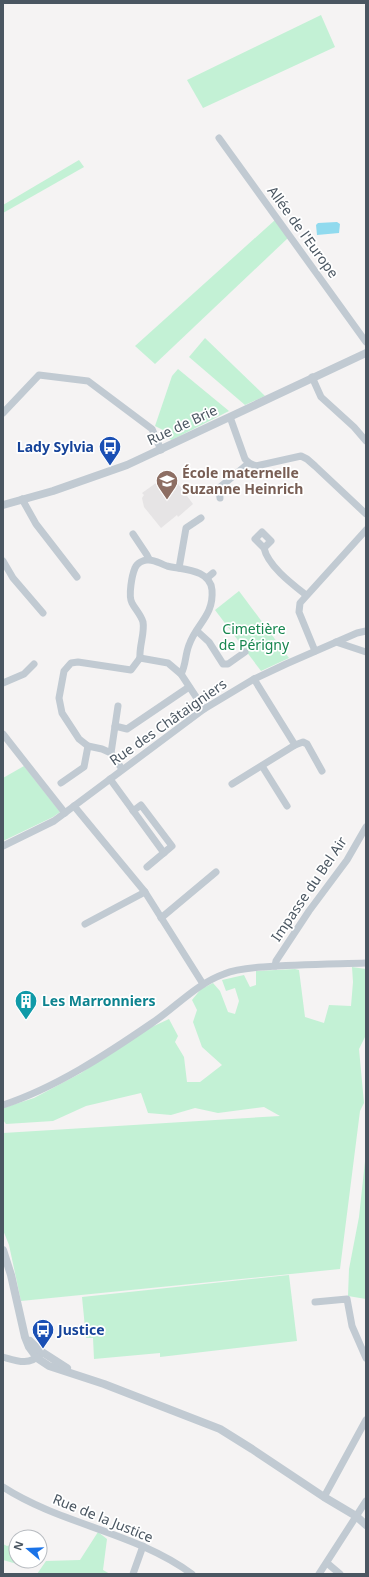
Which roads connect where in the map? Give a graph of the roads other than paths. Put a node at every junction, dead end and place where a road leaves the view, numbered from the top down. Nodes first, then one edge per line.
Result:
1 (219, 138) dead end
2 (366, 342) edge
3 (366, 353) edge
4 (312, 377) junction
5 (3, 413) edge
6 (230, 417) junction
7 (366, 441) edge
8 (161, 450) junction
9 (249, 463) junction
10 (220, 498) dead end
11 (22, 499) junction
12 (3, 505) edge
13 (366, 514) edge
14 (201, 518) dead end
15 (366, 530) edge
16 (133, 534) dead end
17 (264, 548) dead end
18 (149, 560) junction
19 (3, 562) edge
20 (178, 568) junction
21 (213, 574) dead end
22 (76, 577) dead end
23 (206, 578) junction
24 (306, 595) junction
25 (42, 613) dead end
26 (197, 631) junction
27 (366, 631) edge
28 (336, 642) junction
29 (315, 651) junction
30 (245, 652) dead end
31 (366, 652) edge
32 (140, 658) junction
33 (34, 664) dead end
34 (181, 674) junction
35 (254, 679) junction
36 (3, 682) edge
37 (189, 686) junction
38 (118, 706) dead end
39 (204, 709) junction
40 (115, 726) junction
41 (3, 734) edge
42 (295, 745) junction
43 (88, 746) junction
44 (111, 753) junction
45 (262, 766) junction
46 (122, 769) junction
47 (322, 771) dead end
48 (110, 779) junction
49 (61, 784) dead end
50 (232, 784) dead end
51 (74, 806) junction
52 (287, 806) dead end
53 (133, 811) junction
54 (65, 813) junction
55 (366, 827) edge
56 (3, 846) edge
57 (164, 853) junction
58 (147, 867) dead end
59 (216, 872) dead end
60 (145, 892) junction
61 (161, 918) junction
62 (85, 924) dead end
63 (366, 963) edge
64 (275, 966) junction
65 (203, 984) junction
66 (3, 1105) edge
67 (3, 1250) edge
68 (315, 1302) dead end
69 (39, 1355) junction
70 (3, 1357) edge
71 (366, 1358) edge
72 (366, 1420) edge
73 (3, 1487) edge
74 (324, 1497) junction
75 (366, 1501) edge
76 (356, 1516) junction
77 (366, 1524) edge
78 (143, 1546) junction
79 (327, 1563) junction
80 (133, 1574) edge
81 (192, 1574) edge
82 (319, 1574) edge
83 (340, 1574) edge

1 - 2 street, Allée de l'Europe
3 - 4 street, Rue de Brie
4 - 6 street, Rue de Brie
4 - 7 street
5 - 8 street
6 - 8 street, Rue de Brie
6 - 9 street
8 - 11 street, Rue de Brie
9 - 10 street
9 - 13 street
11 - 12 street, Rue de Brie
11 - 22 street
14 - 20 street
15 - 24 street
16 - 18 street
17 - 24 street
18 - 20 street
18 - 32 street
19 - 25 street
20 - 23 street
21 - 23 street
23 - 26 street
24 - 29 street
26 - 30 street
26 - 34 street
27 - 28 street, Rue des Châtaigniers
28 - 29 street, Rue des Châtaigniers
28 - 31 street
29 - 35 street, Rue des Châtaigniers
32 - 34 street
32 - 43 street
33 - 36 street
34 - 37 street
35 - 39 street, Rue des Châtaigniers
35 - 42 street
37 - 39 street
37 - 40 street
38 - 40 street
39 - 46 street, Rue des Châtaigniers
40 - 44 street
41 - 54 street
42 - 45 street
42 - 47 street
43 - 44 street
43 - 49 street
44 - 46 street
45 - 50 street
45 - 52 street
46 - 48 street, Rue des Châtaigniers
48 - 51 street, Rue des Châtaigniers
48 - 53 street
51 - 54 street, Rue des Châtaigniers
51 - 60 street
53 - 57 street
53 - 57 street
54 - 56 street, Rue des Châtaigniers
55 - 64 street, Impasse du Bel Air
57 - 58 street
59 - 61 street
60 - 61 street
60 - 62 street
61 - 65 street
63 - 64 street
64 - 65 street
65 - 66 street
67 - 69 street
68 - 71 street
69 - 70 street
69 - 74 street
72 - 74 street
73 - 78 street, Rue de la Justice
74 - 76 street
75 - 76 street
76 - 77 street
76 - 79 street
78 - 80 street
78 - 81 street, Rue de la Justice
79 - 82 street
79 - 83 street

